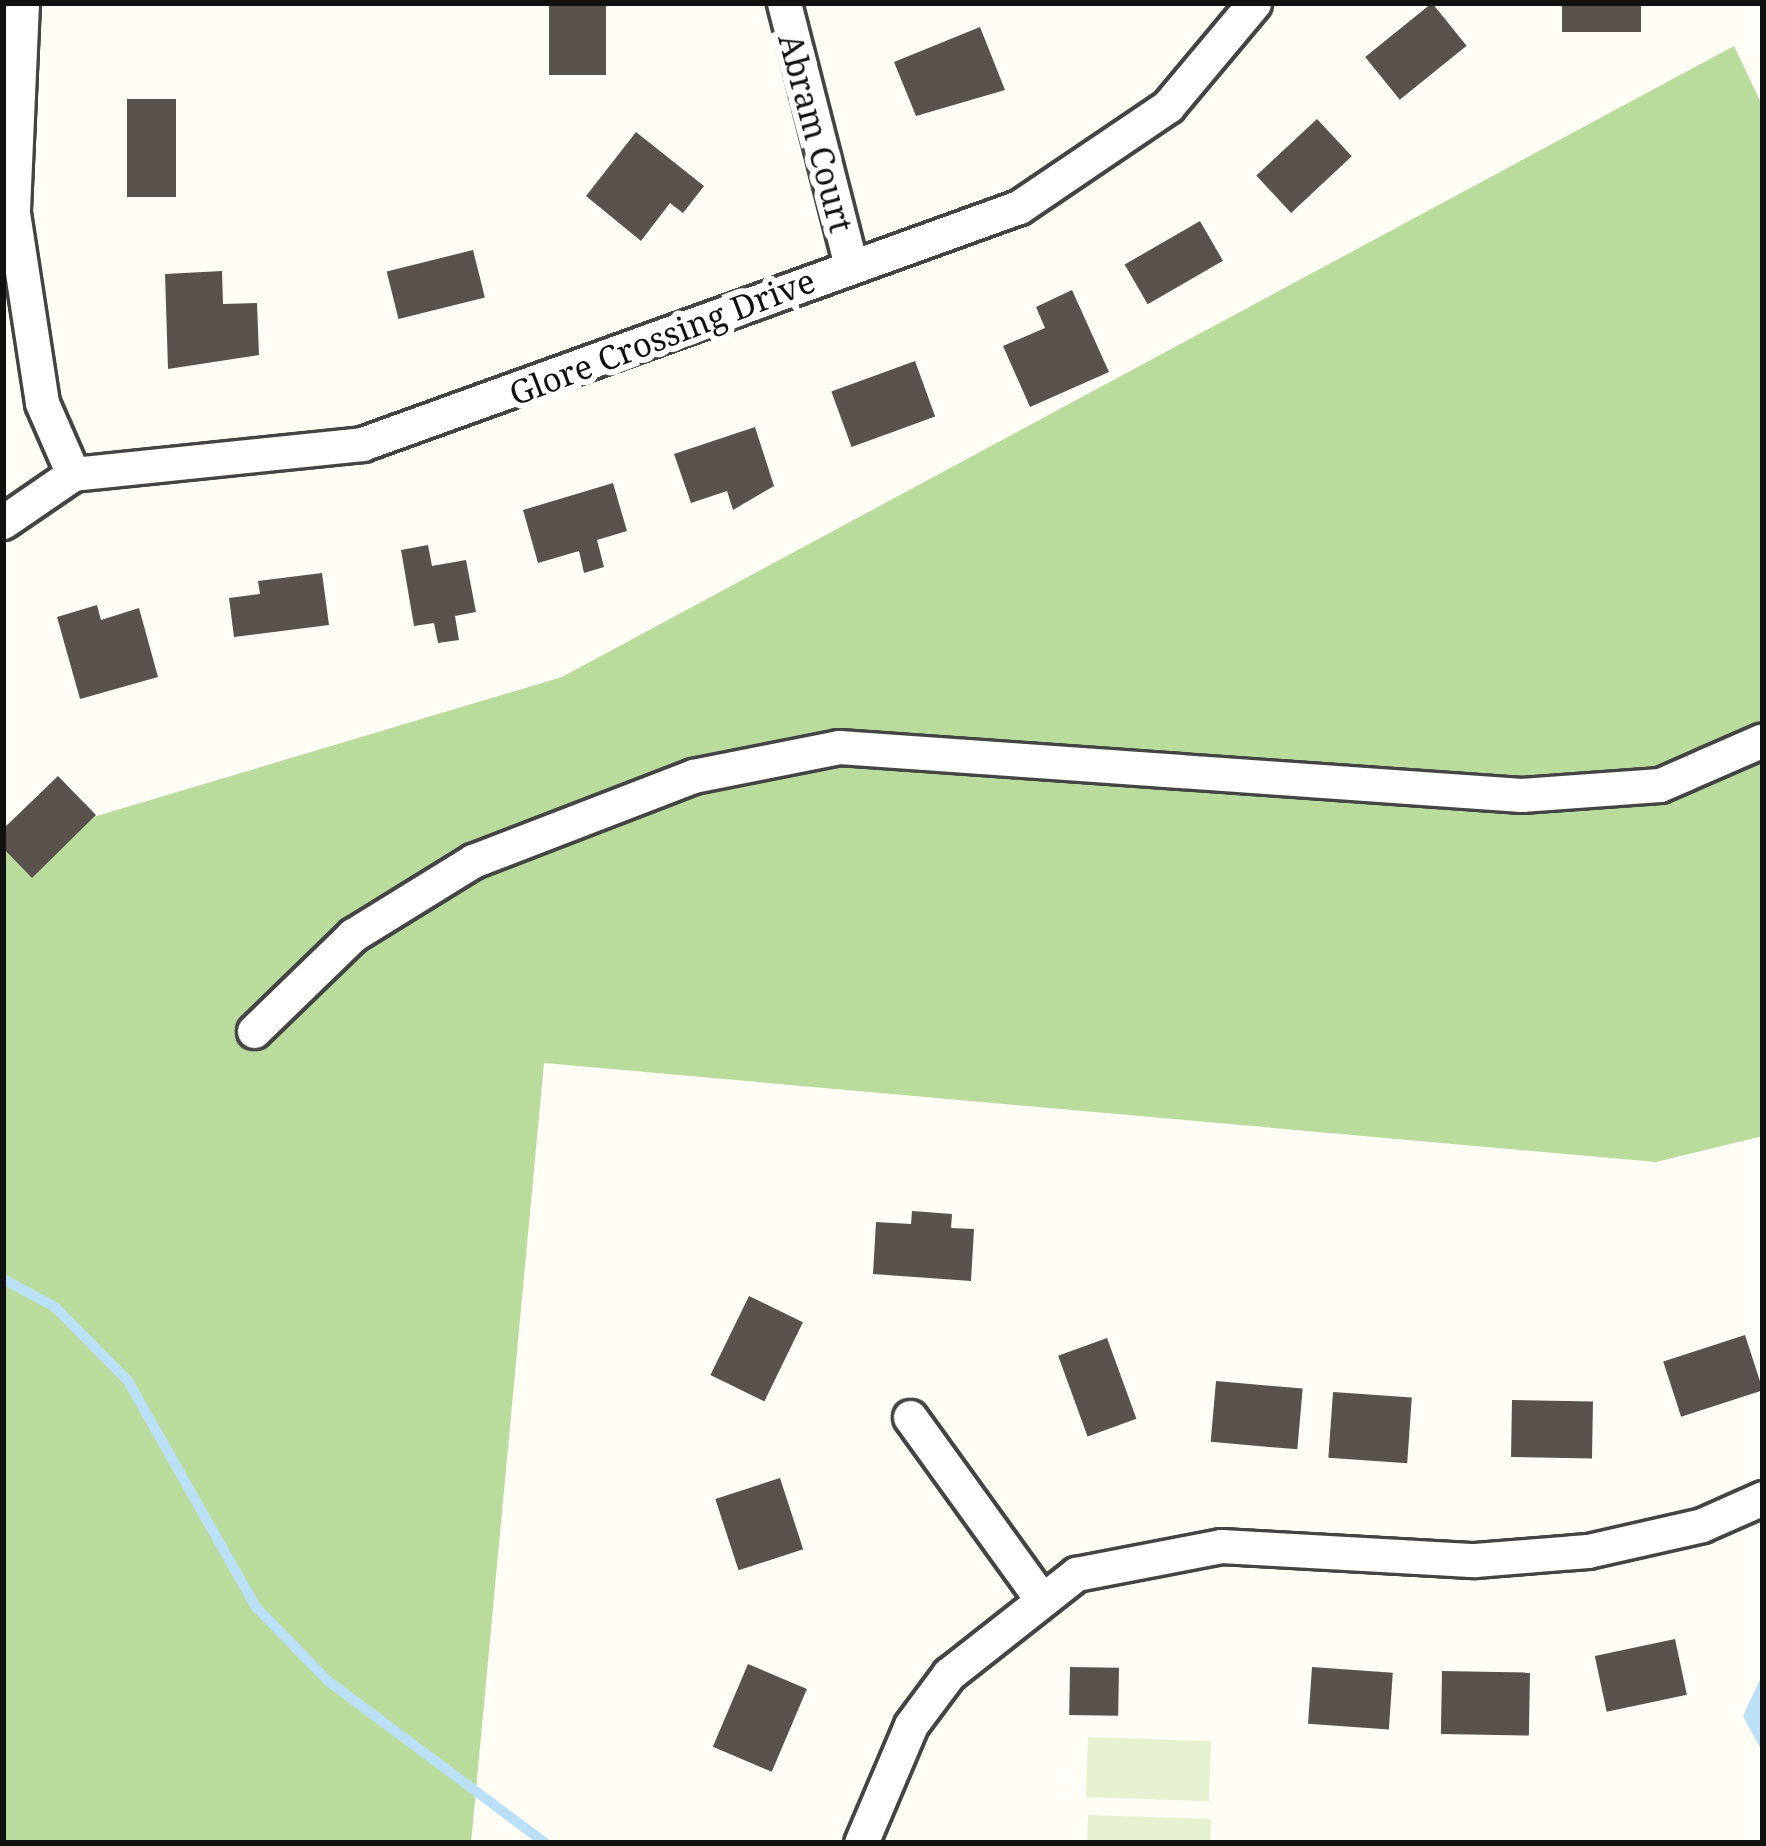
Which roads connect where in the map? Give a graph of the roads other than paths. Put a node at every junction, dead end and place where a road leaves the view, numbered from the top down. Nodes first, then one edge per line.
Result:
1 (22, 3) edge
2 (784, 3) edge
3 (1254, 3) edge
4 (850, 262) junction
5 (73, 474) junction
6 (3, 522) edge
7 (1763, 740) edge
8 (254, 1030) dead end
9 (910, 1417) dead end
10 (1763, 1498) edge
11 (1039, 1597) junction
12 (861, 1843) edge

1 - 5 street
2 - 4 street, Abram Court
3 - 4 street, Glore Crossing Drive
4 - 5 street, Glore Crossing Drive
5 - 6 street, Glore Crossing Drive
7 - 8 street
9 - 11 street
10 - 11 street
11 - 12 street

